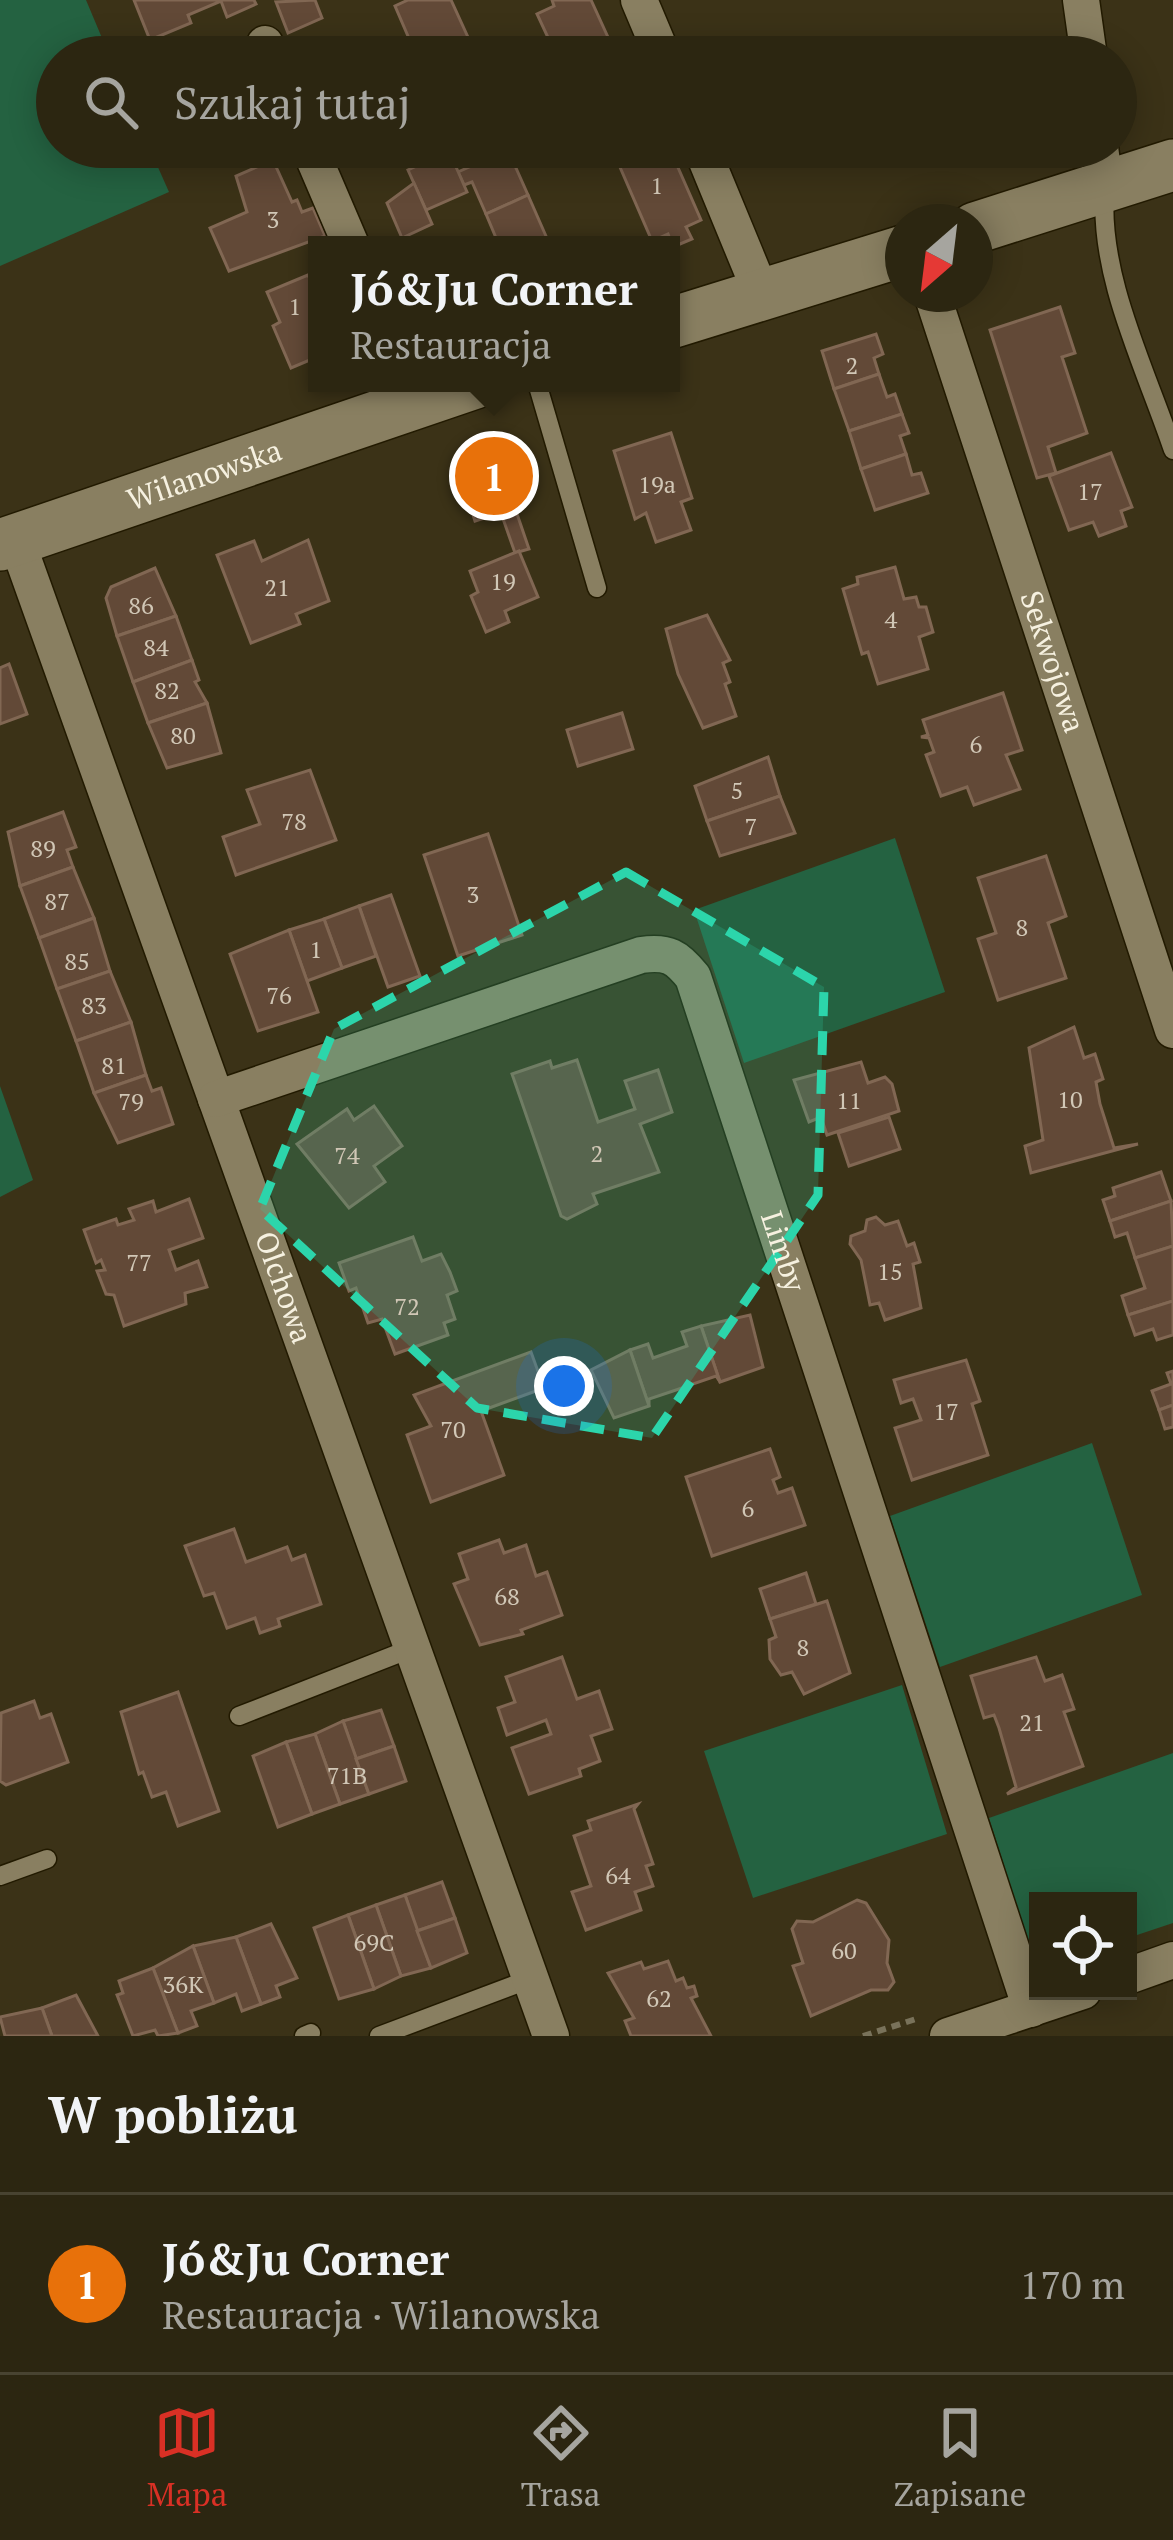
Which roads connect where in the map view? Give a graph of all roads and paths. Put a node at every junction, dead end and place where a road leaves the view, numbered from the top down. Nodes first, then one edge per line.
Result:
1 (639, 0) edge
2 (1081, 0) edge
3 (654, 36) edge
4 (1086, 36) edge
5 (1173, 165) edge
6 (1137, 166) edge
7 (318, 168) edge
8 (710, 168) edge
9 (1099, 168) edge
10 (1103, 168) edge
11 (993, 219) edge
12 (347, 236) edge
13 (885, 257) edge
14 (761, 295) junction
15 (938, 312) edge
16 (680, 320) edge
17 (412, 392) edge
18 (540, 392) edge
19 (1173, 450) edge
20 (8, 542) edge
21 (597, 588) dead end
22 (1173, 1030) edge
23 (216, 1099) junction
24 (410, 1649) junction
25 (239, 1716) dead end
26 (47, 1859) dead end
27 (0, 1876) edge
28 (1173, 1960) edge
29 (1137, 1973) edge
30 (530, 1979) junction
31 (1057, 2000) edge
32 (1031, 2009) junction
33 (379, 2036) edge
34 (551, 2036) edge
35 (948, 2036) edge

1 - 3 street
2 - 4 street
5 - 6 street
7 - 12 street
8 - 14 street
9 - 11 street
10 - 19 lane
13 - 14 street
14 - 16 street
15 - 22 street, Sekwojowa
17 - 20 street, Wilanowska
18 - 21 lane
20 - 23 street, Olchowa
23 - 24 street, Olchowa
23 - 32 street, Limby
24 - 25 lane
24 - 30 street, Olchowa
26 - 27 lane
28 - 29 street
30 - 33 lane
30 - 34 street, Olchowa
31 - 32 street
32 - 35 street

